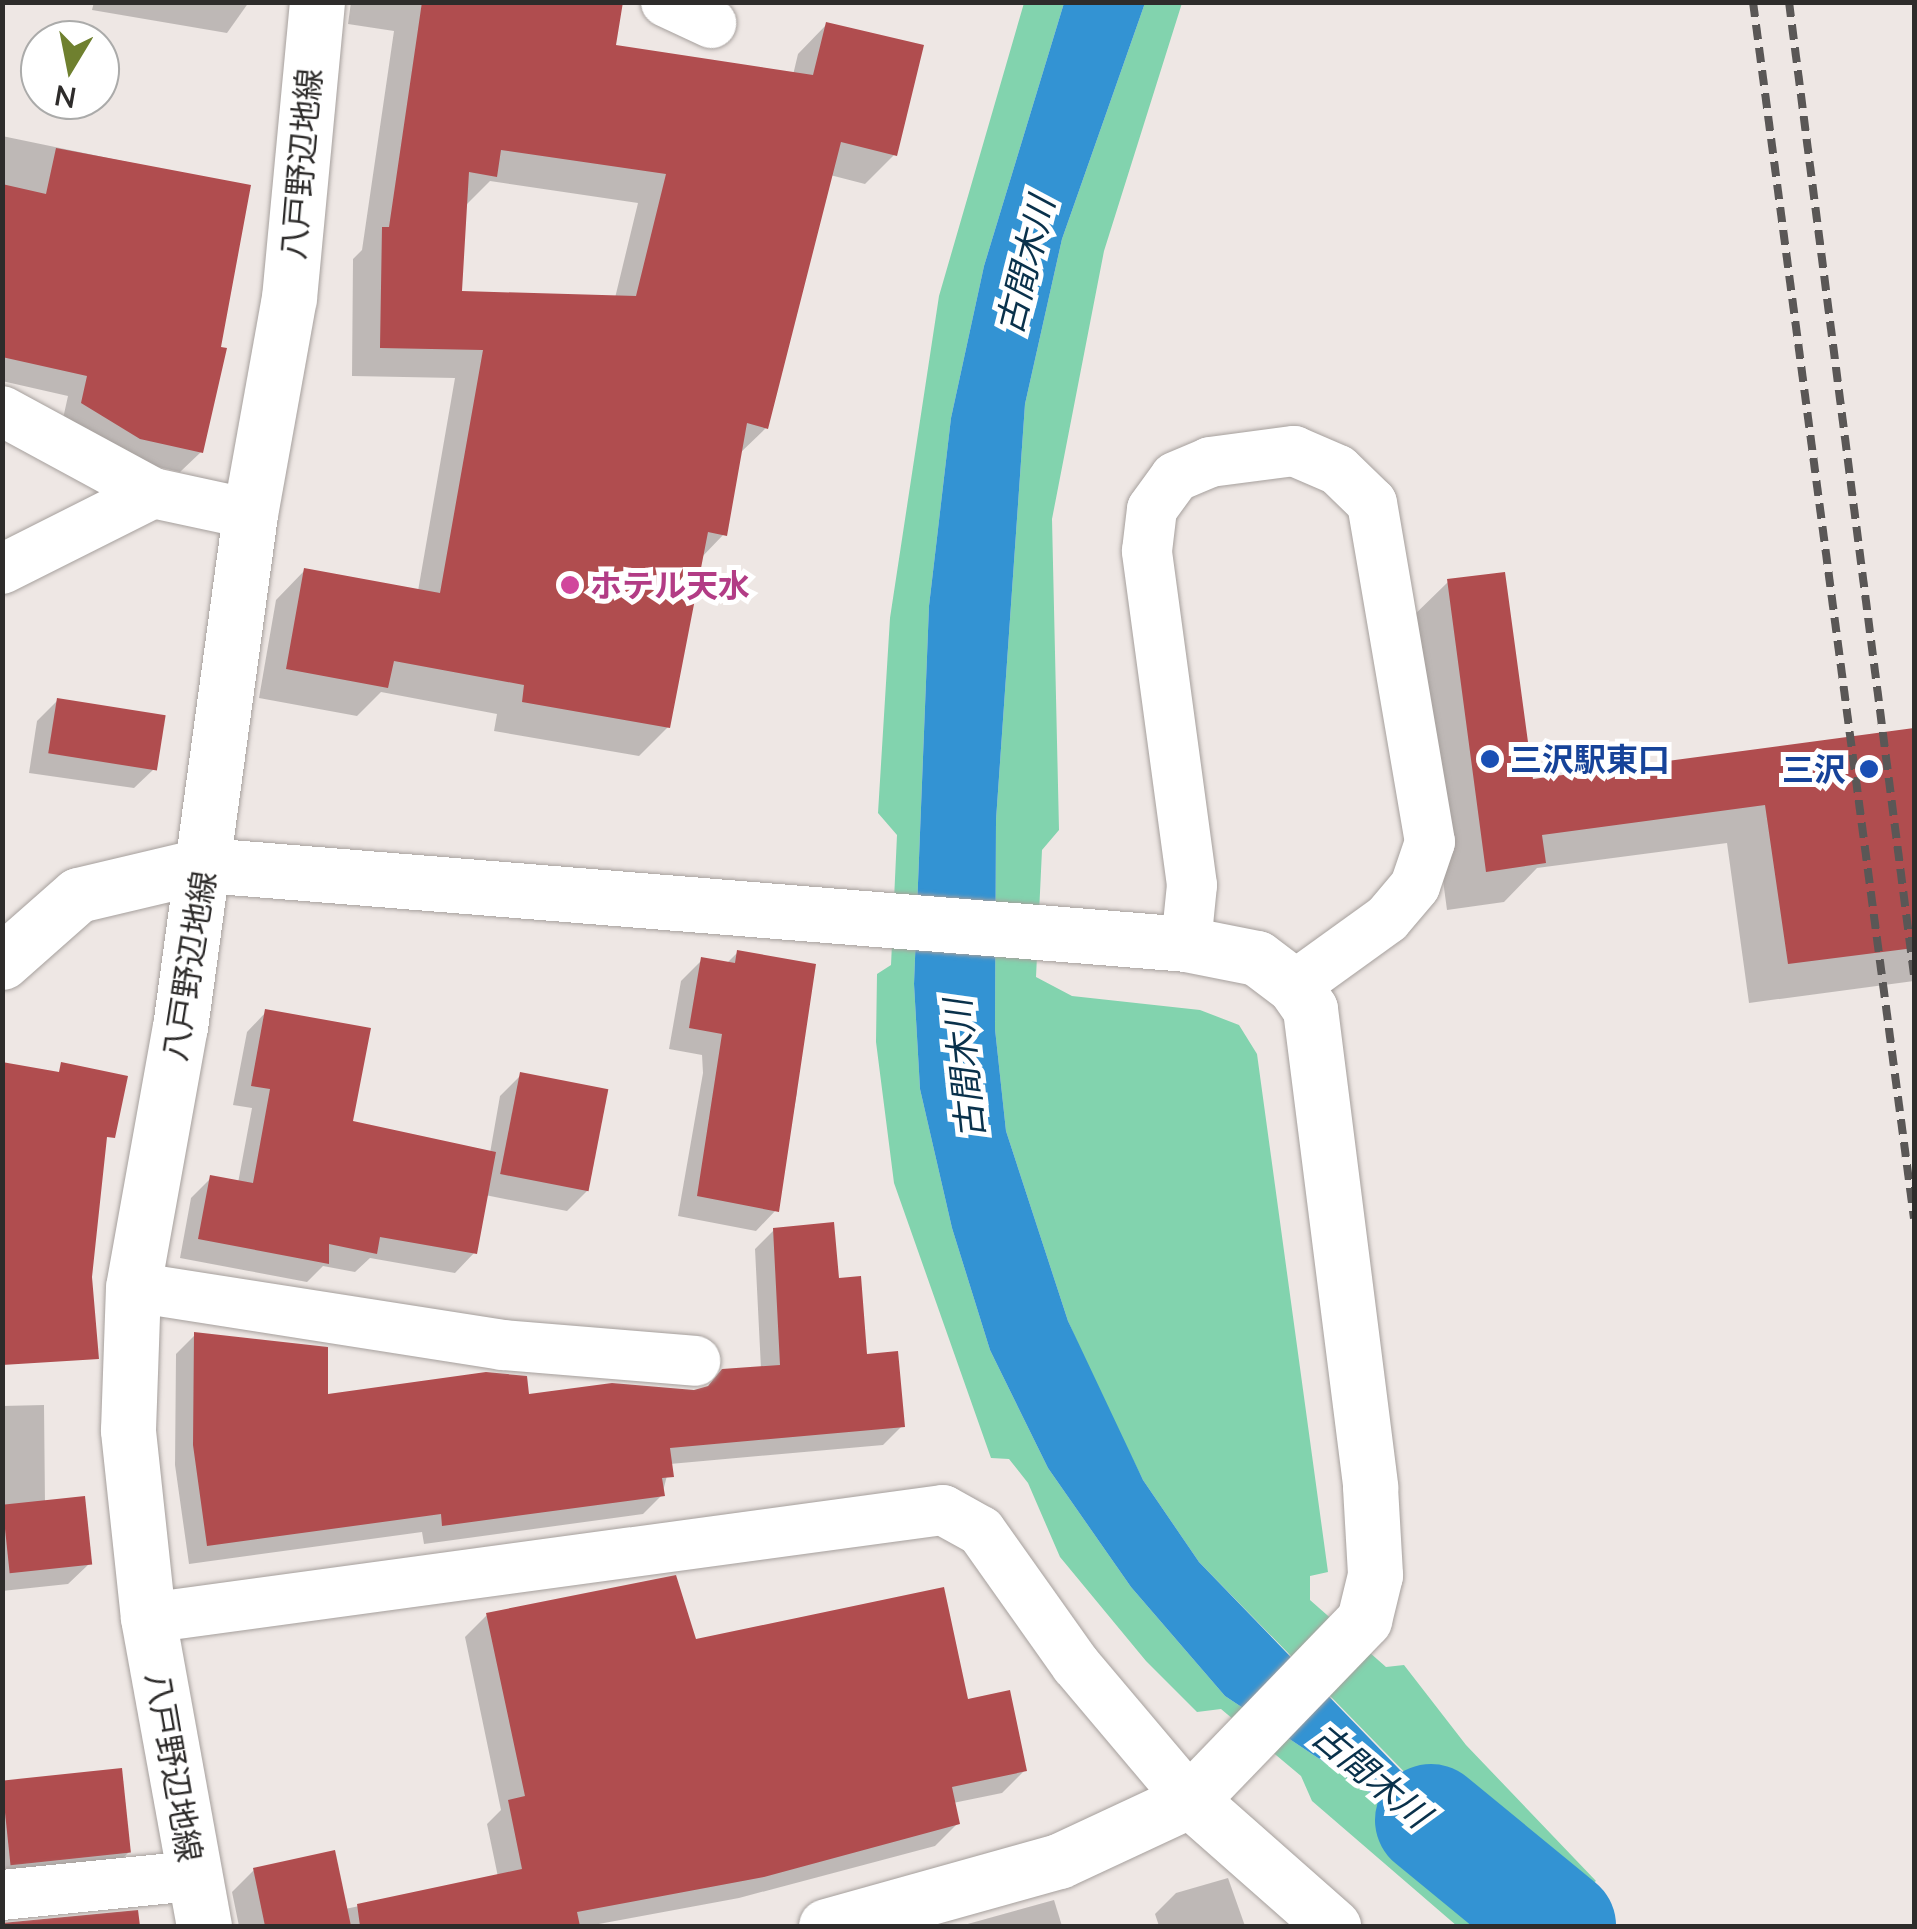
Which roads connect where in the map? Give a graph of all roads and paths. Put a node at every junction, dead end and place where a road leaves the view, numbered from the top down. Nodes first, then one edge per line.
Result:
1 (317, 2) edge
2 (666, 2) edge
3 (711, 22) dead end
4 (2, 411) edge
5 (153, 493) junction
6 (250, 514) junction
7 (2, 568) edge
8 (205, 866) junction
9 (1186, 944) junction
10 (2, 962) edge
11 (1294, 986) junction
12 (133, 1287) junction
13 (695, 1361) dead end
14 (148, 1618) junction
15 (1206, 1785) junction
16 (2, 1894) edge
17 (198, 1901) edge
18 (826, 1926) edge
19 (1333, 1926) edge

1 - 6 street, 八戸野辺地線
2 - 3 street
4 - 5 street
5 - 6 street
5 - 7 street
6 - 8 street, 八戸野辺地線
8 - 9 street
8 - 10 street
8 - 12 street, 八戸野辺地線
9 - 11 street
9 - 11 street
11 - 15 street
12 - 13 street
12 - 14 street, 八戸野辺地線
14 - 15 street
14 - 17 street, 八戸野辺地線
15 - 18 street
15 - 19 street
16 - 17 street

